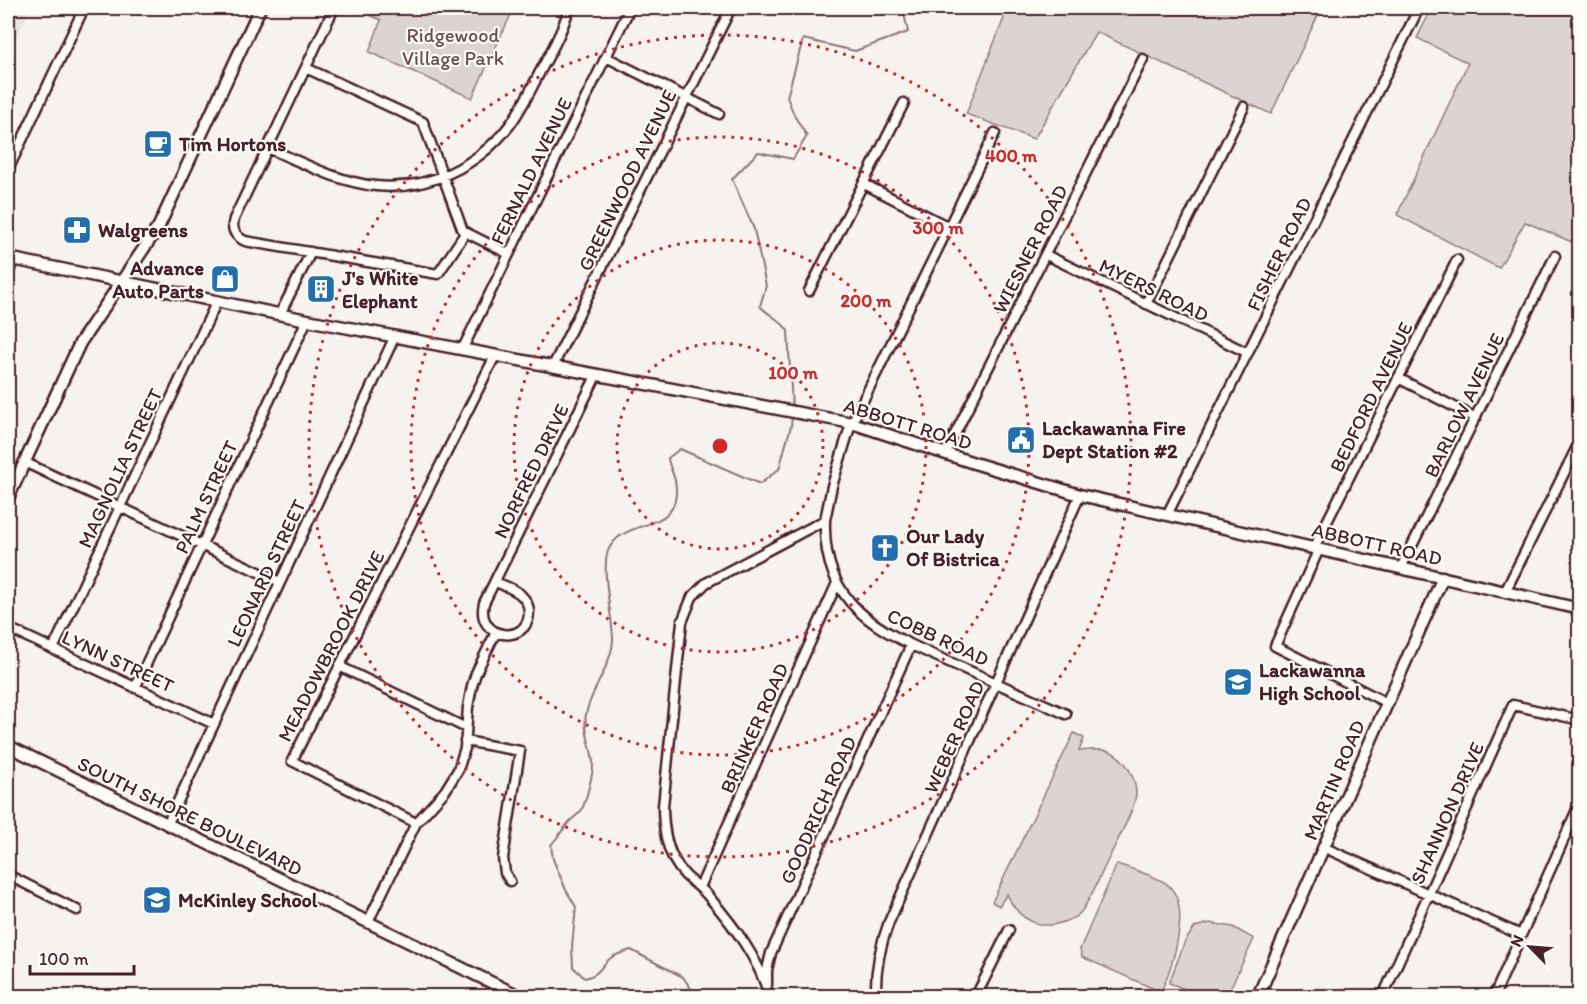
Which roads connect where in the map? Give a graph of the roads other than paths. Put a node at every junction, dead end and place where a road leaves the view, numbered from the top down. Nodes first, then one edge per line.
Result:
1 (84, 8) edge
2 (260, 8) edge
3 (334, 8) edge
4 (569, 8) edge
5 (630, 8) edge
6 (731, 8) edge
7 (1419, 8) edge
8 (606, 57) junction
9 (1143, 59) dead end
10 (306, 68) junction
11 (687, 98) junction
12 (904, 103) dead end
13 (1244, 108) dead end
14 (719, 114) dead end
15 (995, 133) dead end
16 (268, 148) junction
17 (8, 170) edge
18 (442, 176) junction
19 (864, 184) junction
20 (949, 227) junction
21 (466, 232) junction
22 (309, 251) junction
23 (509, 254) junction
24 (1046, 255) junction
25 (1555, 256) dead end
26 (11, 259) edge
27 (1457, 260) dead end
28 (8, 273) edge
29 (121, 282) junction
30 (809, 291) dead end
31 (216, 302) junction
32 (1146, 304) junction
33 (280, 314) junction
34 (308, 320) junction
35 (395, 336) junction
36 (462, 350) junction
37 (1248, 353) junction
38 (495, 356) junction
39 (553, 366) junction
40 (597, 374) junction
41 (1398, 378) junction
42 (1476, 418) junction
43 (852, 423) junction
44 (1580, 441) edge
45 (945, 454) junction
46 (24, 462) junction
47 (1080, 495) junction
48 (8, 498) edge
49 (119, 507) junction
50 (1167, 515) junction
51 (825, 520) junction
52 (201, 546) junction
53 (1317, 549) junction
54 (1401, 568) junction
55 (1443, 578) junction
56 (280, 582) junction
57 (496, 582) junction
58 (837, 583) junction
59 (1505, 592) junction
60 (1580, 609) edge
61 (8, 628) edge
62 (496, 632) junction
63 (911, 645) junction
64 (53, 649) junction
65 (339, 666) junction
66 (996, 683) junction
67 (135, 688) junction
68 (1387, 703) junction
69 (1066, 714) dead end
70 (1580, 720) edge
71 (214, 724) junction
72 (466, 728) junction
73 (465, 741) junction
74 (8, 746) edge
75 (1580, 803) edge
76 (416, 823) junction
77 (167, 825) junction
78 (1324, 848) junction
79 (8, 875) edge
80 (510, 881) dead end
81 (700, 887) junction
82 (1429, 894) junction
83 (77, 910) dead end
84 (368, 922) junction
85 (1009, 930) dead end
86 (1521, 934) junction
87 (768, 994) edge
88 (519, 996) edge
89 (876, 996) edge
90 (976, 996) edge
91 (1258, 996) edge
92 (1383, 996) edge
93 (1494, 996) edge

1 - 17 street
2 - 29 street
3 - 10 street
4 - 18 street
5 - 8 street, FERNALD AVENUE
6 - 11 street, GREENWOOD AVENUE
7 - 37 street, FISHER ROAD
8 - 11 street
8 - 23 street, FERNALD AVENUE
9 - 24 street, WIESNER ROAD
10 - 16 street
10 - 18 street
11 - 14 street
11 - 39 street, GREENWOOD AVENUE
12 - 19 street
13 - 32 street
15 - 20 street, COBB ROAD
16 - 18 street
16 - 22 street
18 - 21 street
19 - 20 street
19 - 30 street
20 - 43 street, COBB ROAD
21 - 22 street
21 - 23 street
22 - 33 street
23 - 36 street, FERNALD AVENUE
24 - 32 street, MYERS ROAD
24 - 45 street, WIESNER ROAD
25 - 42 street, BARLOW AVENUE
26 - 28 street
26 - 29 street, ABBOTT ROAD
27 - 41 street, BEDFORD AVENUE
29 - 31 street, ABBOTT ROAD
29 - 46 street
31 - 33 street, ABBOTT ROAD
31 - 49 street, MAGNOLIA STREET
32 - 37 street, MYERS ROAD
33 - 34 street, ABBOTT ROAD
34 - 35 street, ABBOTT ROAD
34 - 52 street, PALM STREET
35 - 36 street, ABBOTT ROAD
35 - 56 street, LEONARD STREET
36 - 38 street, ABBOTT ROAD
37 - 50 street, FISHER ROAD
38 - 39 street, ABBOTT ROAD
38 - 65 street, MEADOWBROOK DRIVE
39 - 40 street, ABBOTT ROAD
40 - 43 street, ABBOTT ROAD
40 - 57 street, NORFRED DRIVE
41 - 42 street
41 - 53 street, BEDFORD AVENUE
42 - 54 street, BARLOW AVENUE
43 - 45 street, ABBOTT ROAD
43 - 51 street, COBB ROAD
44 - 59 street
45 - 47 street, ABBOTT ROAD
46 - 48 street
46 - 49 street
47 - 50 street, ABBOTT ROAD
47 - 66 street, WEBER ROAD
49 - 52 street
49 - 64 street, MAGNOLIA STREET
50 - 53 street, ABBOTT ROAD
51 - 58 street, COBB ROAD
51 - 81 street
52 - 56 street
52 - 67 street, PALM STREET
53 - 54 street, ABBOTT ROAD
53 - 68 street, BEDFORD AVENUE
54 - 55 street, ABBOTT ROAD
55 - 59 street, ABBOTT ROAD
55 - 68 street, MARTIN ROAD
56 - 71 street, LEONARD STREET
57 - 62 street, NORFRED DRIVE
57 - 62 street
58 - 63 street, COBB ROAD
58 - 81 street, BRINKER ROAD
59 - 60 street, ABBOTT ROAD
61 - 64 street, LYNN STREET
62 - 72 street
63 - 66 street, COBB ROAD
63 - 87 street, GOODRICH ROAD
64 - 67 street, LYNN STREET
65 - 72 street
65 - 76 street, MEADOWBROOK DRIVE
66 - 69 street, COBB ROAD
66 - 89 street, WEBER ROAD
67 - 71 street, LYNN STREET
68 - 78 street, MARTIN ROAD
70 - 82 street, SHANNON DRIVE
71 - 77 street, LEONARD STREET
72 - 73 street
73 - 76 street
73 - 80 street
74 - 77 street, SOUTH SHORE BOULEVARD
75 - 86 street
76 - 84 street
77 - 84 street, SOUTH SHORE BOULEVARD
78 - 82 street
78 - 91 street, MARTIN ROAD
79 - 83 street
81 - 87 street
82 - 86 street
82 - 92 street, SHANNON DRIVE
84 - 88 street, SOUTH SHORE BOULEVARD
85 - 90 street
86 - 93 street

